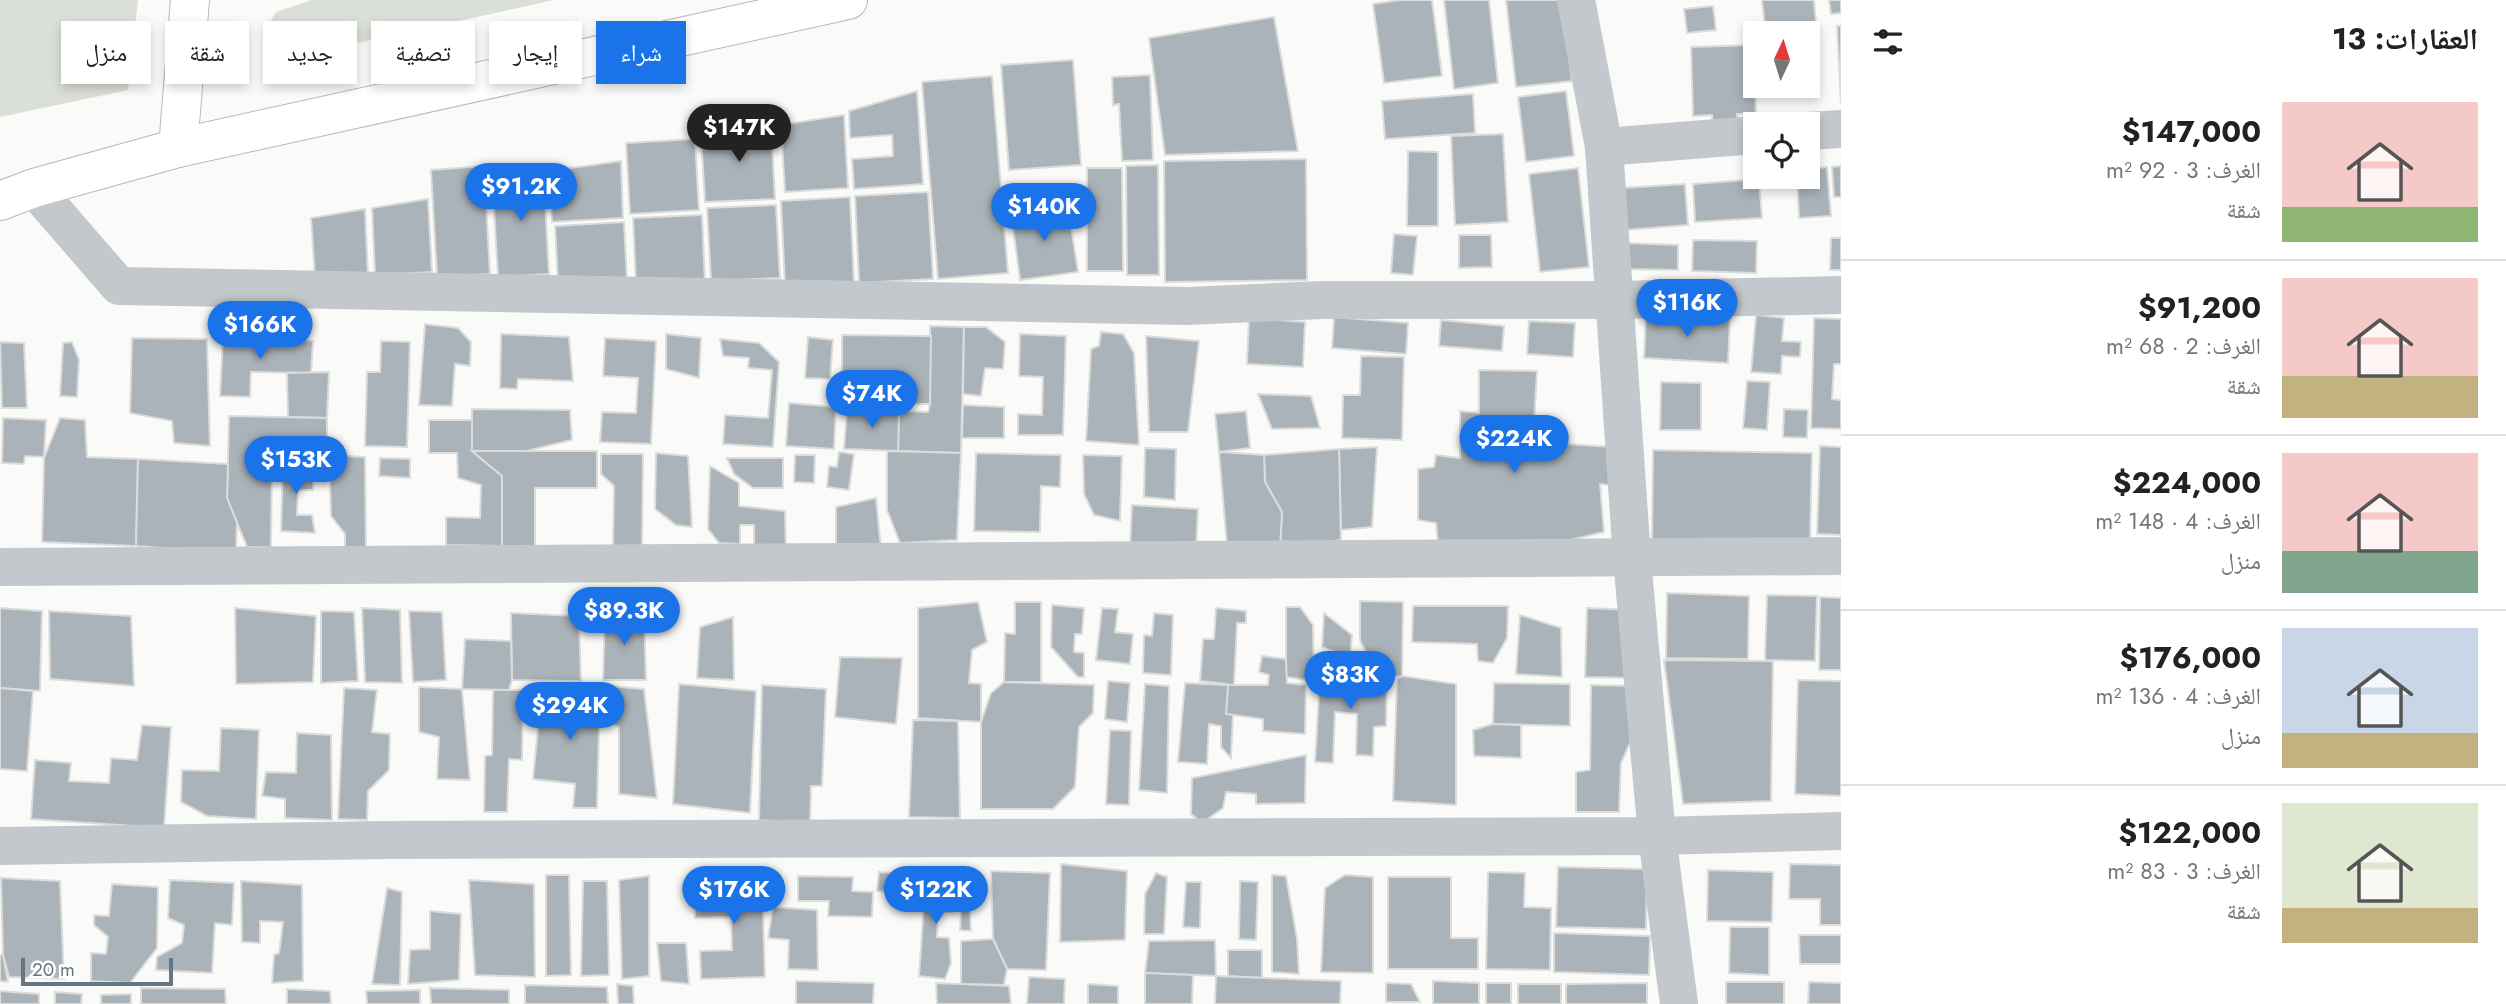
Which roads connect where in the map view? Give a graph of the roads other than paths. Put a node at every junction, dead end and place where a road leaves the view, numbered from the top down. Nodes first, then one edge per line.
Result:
1 (190, 0) edge
2 (848, 0) edge
3 (1576, 0) edge
4 (1841, 129) edge
5 (1820, 130) edge
6 (1743, 136) edge
7 (1604, 147) junction
8 (178, 148) junction
9 (17, 195) edge
10 (1841, 295) edge
11 (1614, 300) junction
12 (1841, 556) edge
13 (1632, 559) junction
14 (0, 567) edge
15 (1841, 831) edge
16 (1657, 836) junction
17 (0, 846) edge
18 (1679, 1004) edge

1 - 8 main road
2 - 8 main road
3 - 7 street
4 - 5 street
6 - 7 street
7 - 11 street
8 - 9 main road
9 - 11 street
10 - 11 street
11 - 13 street
12 - 13 street
13 - 14 street
13 - 16 street
15 - 16 street
16 - 17 street
16 - 18 street

